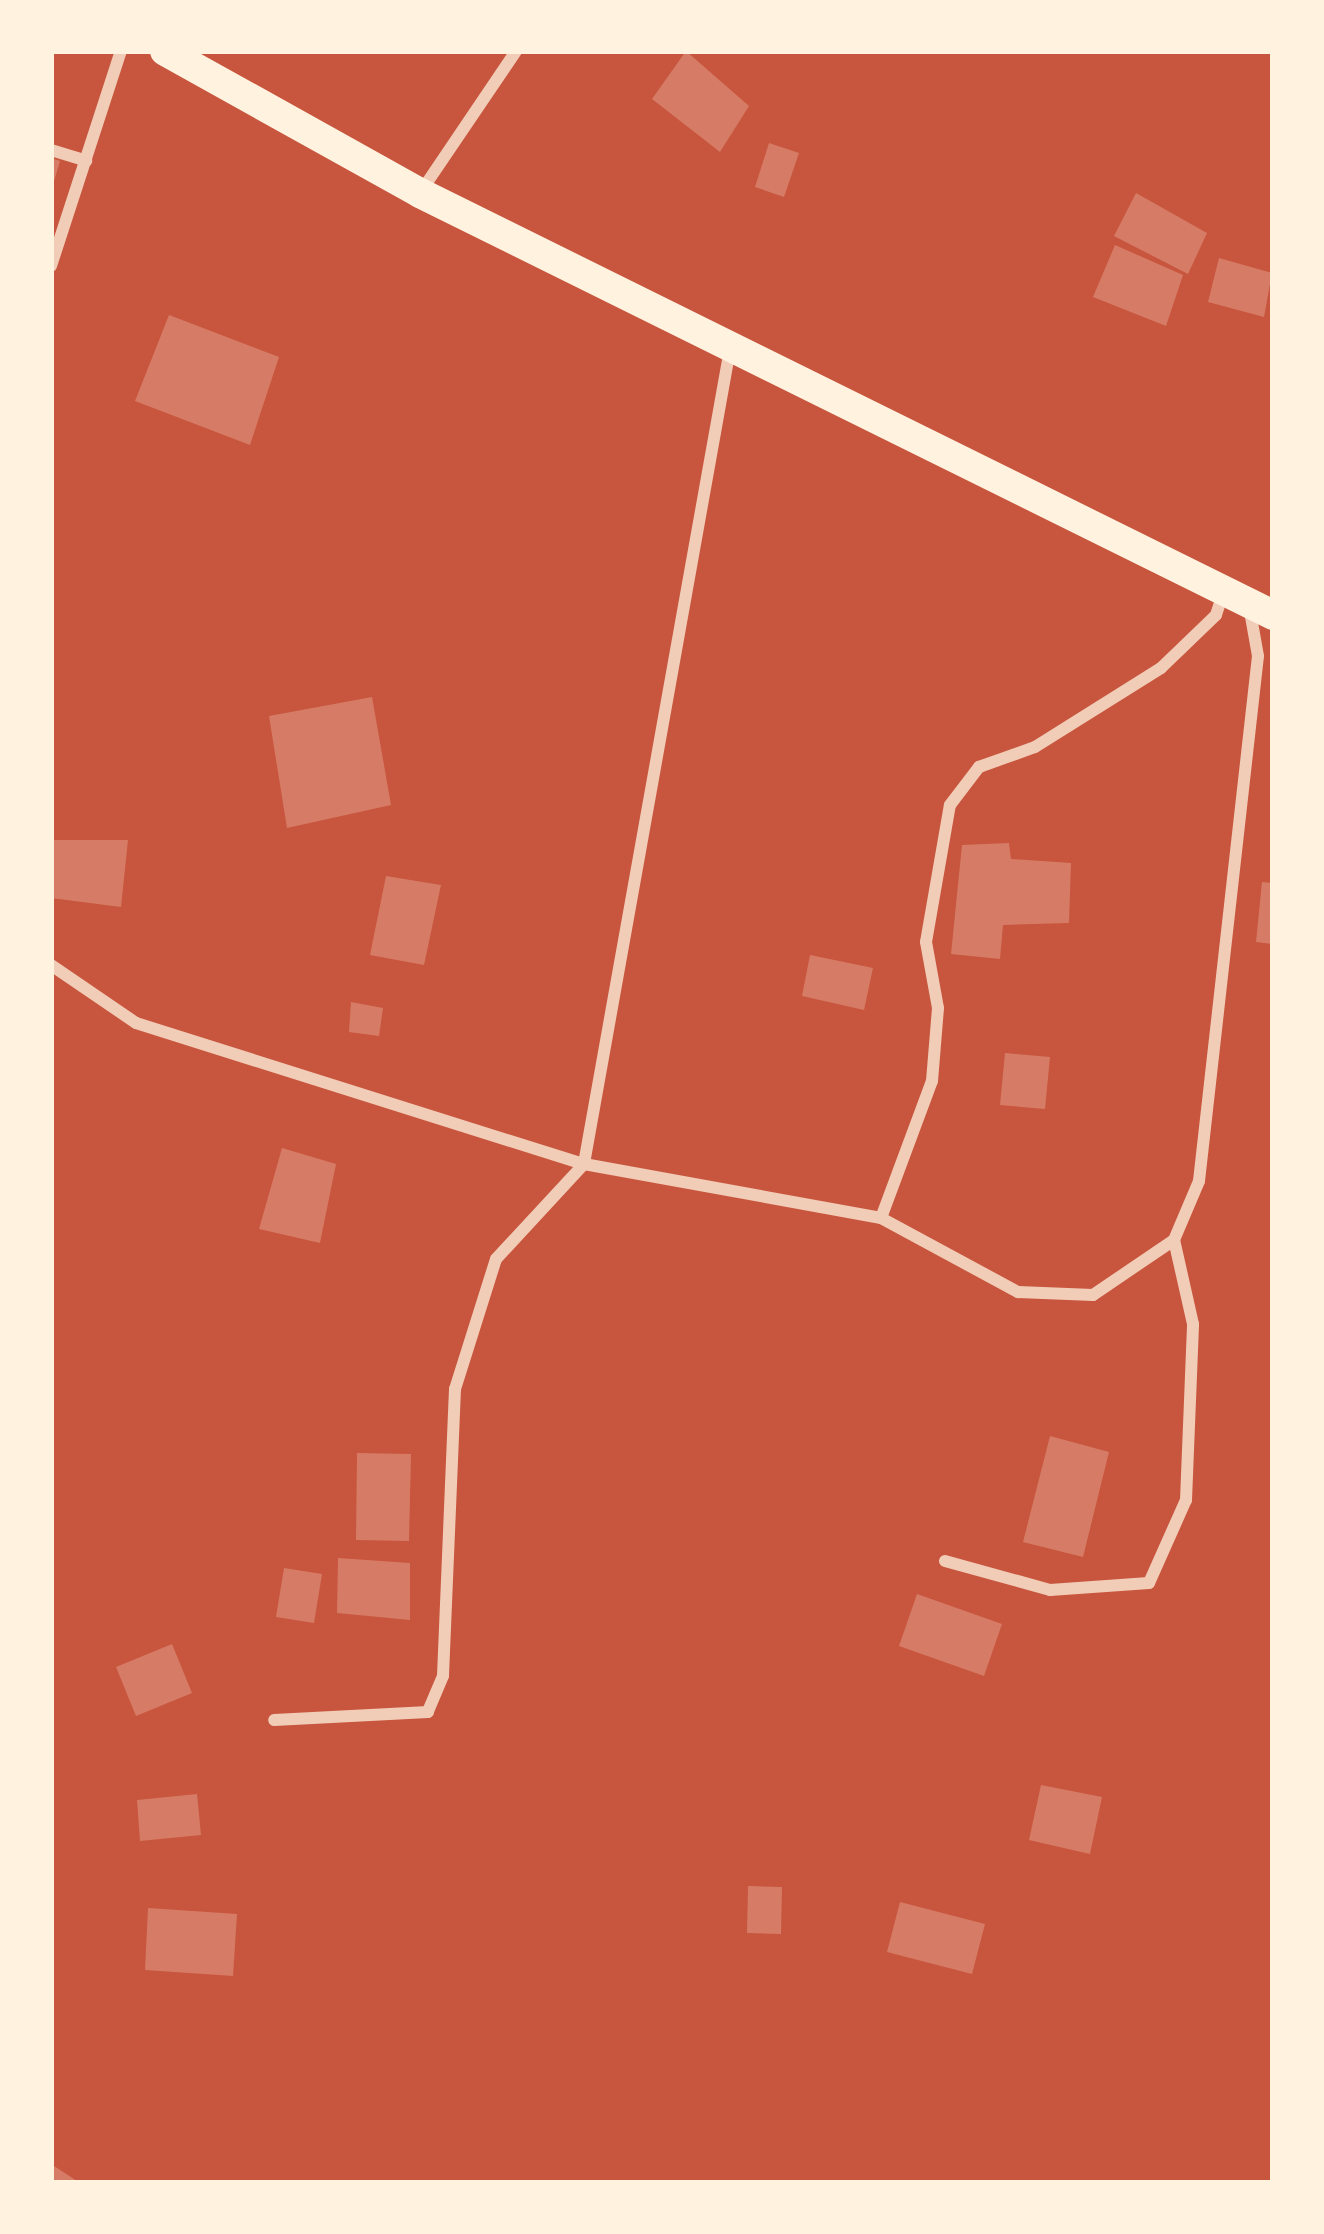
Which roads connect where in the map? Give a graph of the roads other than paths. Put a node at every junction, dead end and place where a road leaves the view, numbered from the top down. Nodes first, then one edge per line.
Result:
1 (121, 51) edge
2 (165, 51) edge
3 (516, 51) edge
4 (51, 150) edge
5 (86, 161) junction
6 (420, 193) junction
7 (51, 266) edge
8 (731, 347) junction
9 (1249, 603) edge
10 (51, 964) edge
11 (584, 1164) junction
12 (881, 1218) junction
13 (1174, 1240) junction
14 (945, 1561) dead end
15 (274, 1720) dead end

1 - 5 street
2 - 6 highway
3 - 6 street
4 - 5 street
5 - 7 street
6 - 8 highway
8 - 9 highway
8 - 11 street
9 - 12 street
9 - 13 street
10 - 11 street
11 - 12 street
11 - 15 street
12 - 13 street
13 - 14 street

